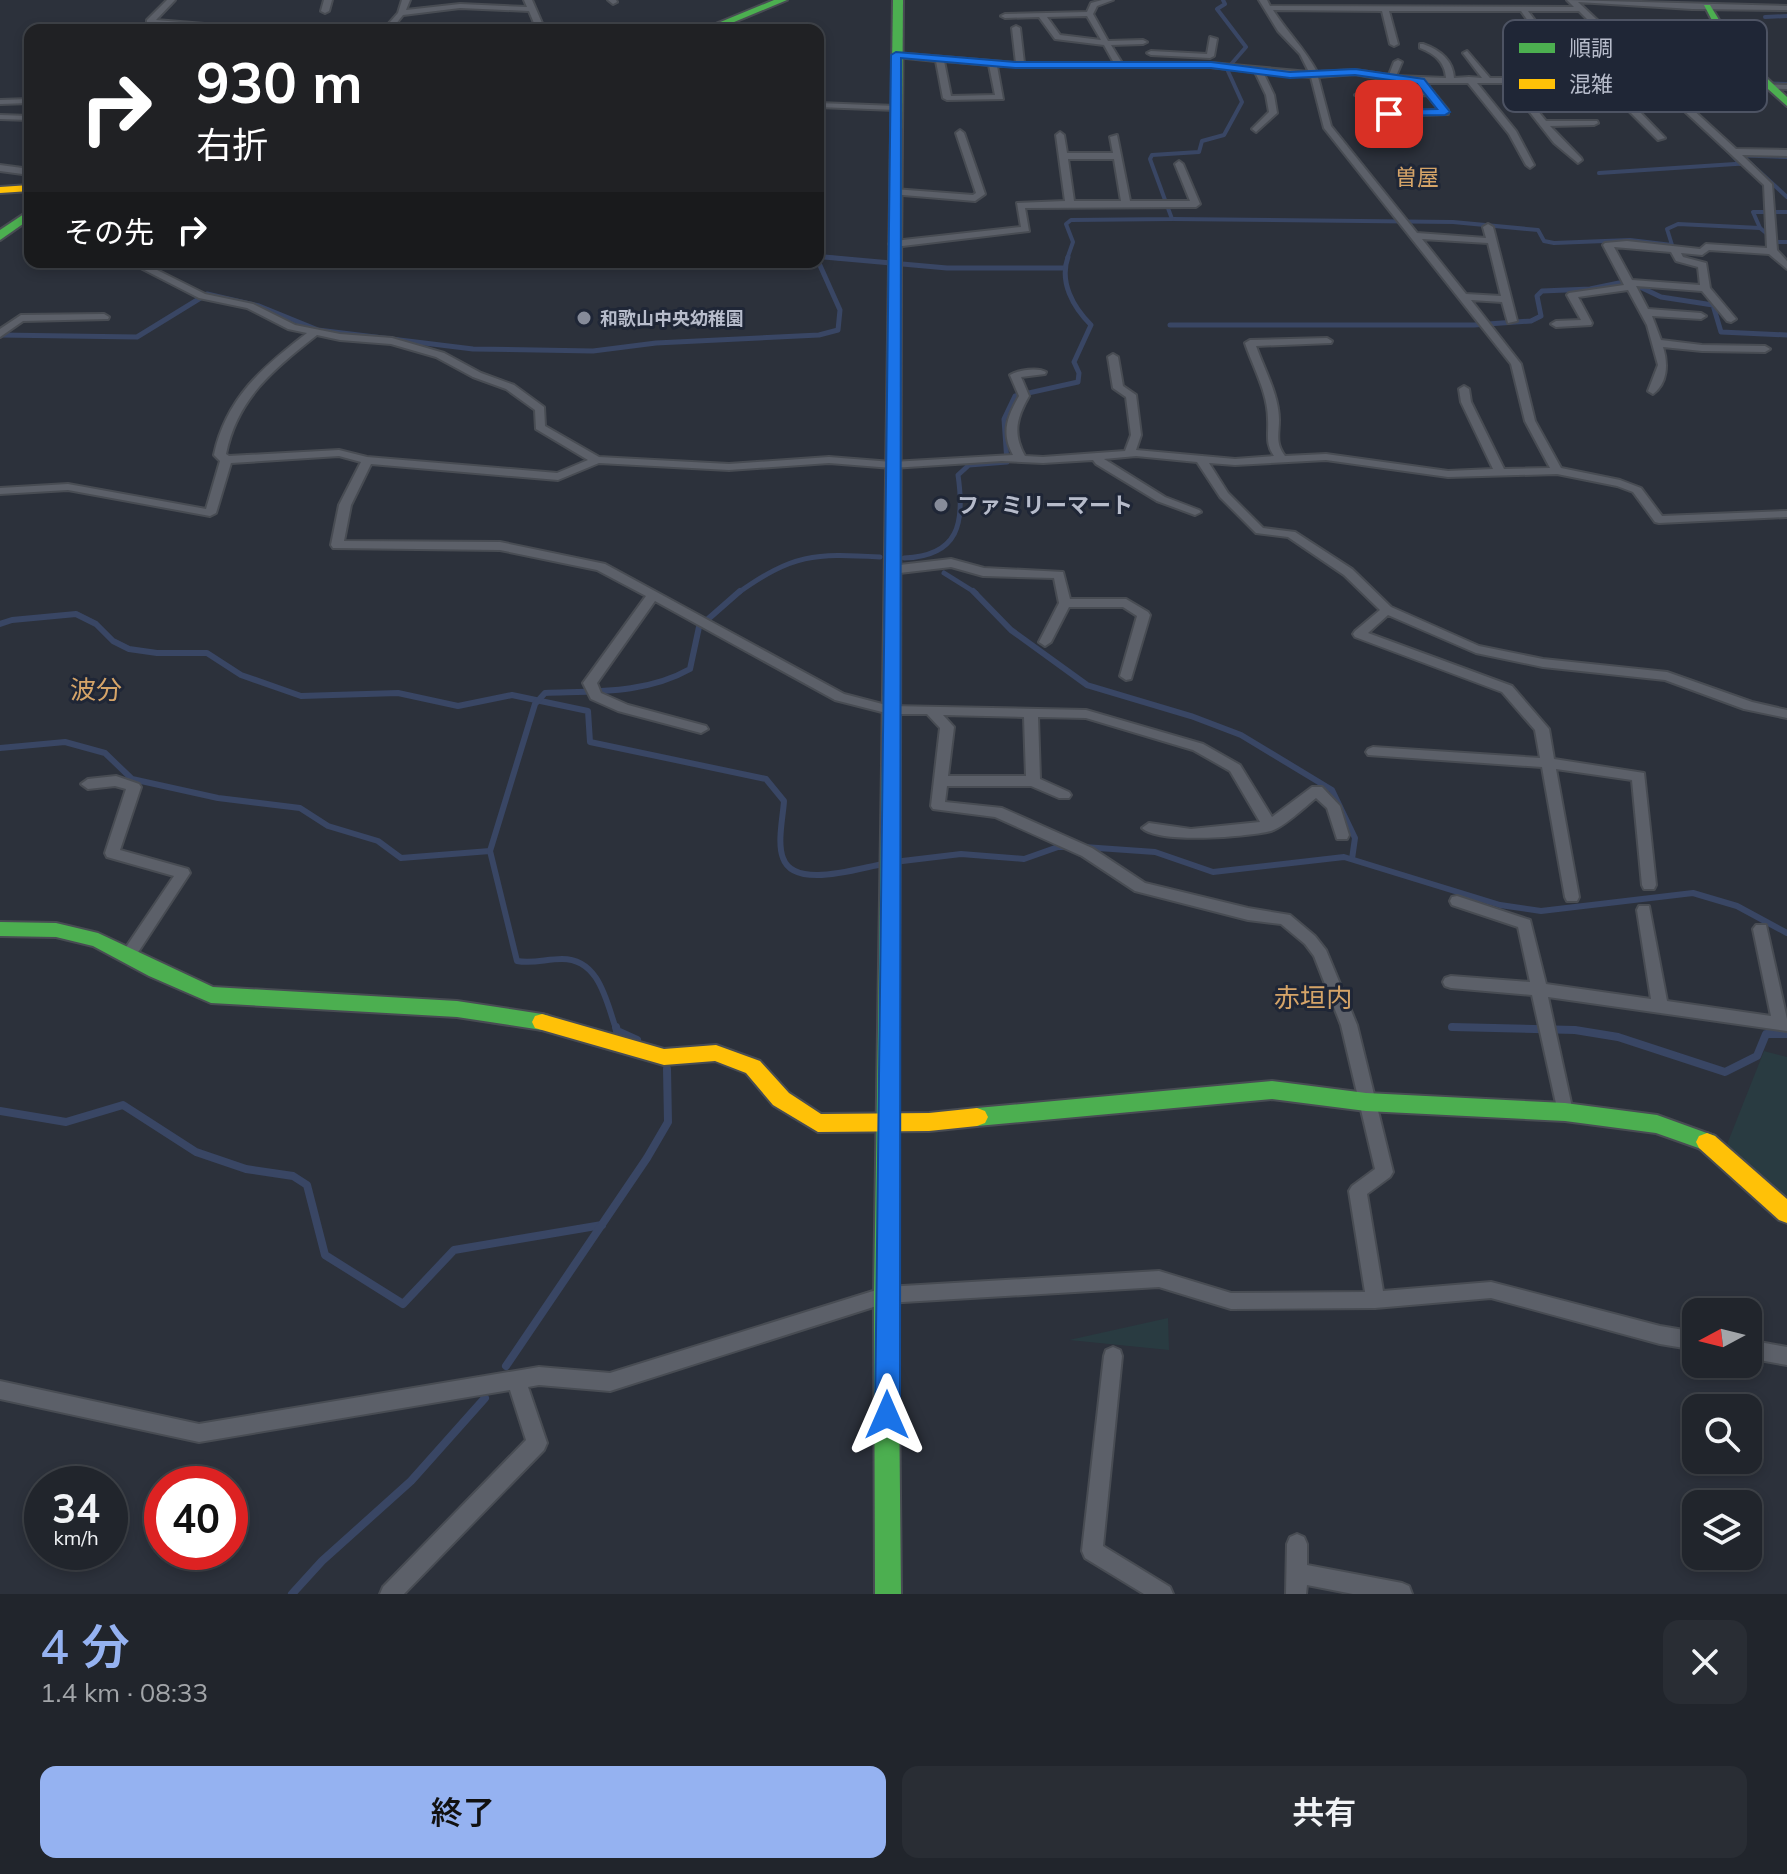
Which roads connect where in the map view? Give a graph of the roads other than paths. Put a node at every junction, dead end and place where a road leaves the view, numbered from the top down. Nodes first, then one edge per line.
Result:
1 (171, 0) edge
2 (328, 0) edge
3 (406, 0) edge
4 (782, 0) edge
5 (798, 0) edge
6 (898, 0) edge
7 (1109, 0) edge
8 (1396, 0) edge
9 (1728, 0) edge
10 (1575, 3) edge
11 (1265, 4) edge
12 (529, 5) edge
13 (1707, 7) junction
14 (1385, 8) junction
15 (1738, 8) junction
16 (1787, 8) edge
17 (1401, 9) junction
18 (1524, 10) junction
19 (325, 11) dead end
20 (401, 13) junction
21 (1089, 14) junction
22 (1041, 15) junction
23 (1005, 16) dead end
24 (1531, 20) edge
25 (1593, 20) edge
26 (1715, 20) edge
27 (176, 24) edge
28 (392, 24) edge
29 (538, 24) edge
30 (721, 24) edge
31 (737, 24) edge
32 (1016, 28) dead end
33 (1213, 39) dead end
34 (1143, 42) dead end
35 (1104, 43) junction
36 (1394, 44) dead end
37 (1423, 46) dead end
38 (1151, 53) dead end
39 (1467, 53) dead end
40 (896, 55) junction
41 (940, 60) junction
42 (1211, 60) junction
43 (1398, 62) dead end
44 (993, 64) junction
45 (1020, 65) junction
46 (1119, 65) junction
47 (1258, 70) junction
48 (1314, 75) junction
49 (1391, 79) junction
50 (1469, 79) junction
51 (1487, 79) junction
52 (1503, 79) edge
53 (1450, 80) junction
54 (1420, 81) junction
55 (1778, 87) edge
56 (1429, 92) junction
57 (1359, 95) dead end
58 (24, 102) edge
59 (1, 103) edge
60 (1787, 103) edge
61 (824, 105) edge
62 (896, 108) junction
63 (1534, 112) edge
64 (1634, 112) edge
65 (1691, 112) edge
66 (1361, 115) dead end
67 (0, 117) edge
68 (24, 118) edge
69 (1594, 123) dead end
70 (1544, 124) junction
71 (1256, 129) dead end
72 (960, 133) dead end
73 (1060, 135) dead end
74 (1114, 137) dead end
75 (1661, 138) dead end
76 (1734, 152) junction
77 (1787, 153) edge
78 (1063, 156) junction
79 (1118, 156) junction
80 (1578, 160) dead end
81 (1179, 164) dead end
82 (1530, 165) dead end
83 (0, 168) edge
84 (24, 171) edge
85 (24, 188) edge
86 (0, 190) edge
87 (894, 192) junction
88 (24, 195) edge
89 (0, 196) edge
90 (1070, 204) junction
91 (1126, 205) junction
92 (24, 218) edge
93 (1488, 227) dead end
94 (0, 236) edge
95 (1415, 236) junction
96 (1492, 241) junction
97 (894, 244) junction
98 (1675, 249) junction
99 (1772, 251) junction
100 (1787, 266) edge
101 (146, 268) edge
102 (1628, 285) junction
103 (1705, 288) junction
104 (1462, 297) junction
105 (1507, 299) junction
106 (1643, 312) junction
107 (1701, 316) dead end
108 (104, 317) dead end
109 (1731, 319) dead end
110 (1512, 321) dead end
111 (1556, 324) dead end
112 (315, 332) junction
113 (0, 334) edge
114 (1327, 341) dead end
115 (1657, 343) junction
116 (1765, 349) dead end
117 (1113, 357) dead end
118 (1041, 372) dead end
119 (1464, 389) dead end
120 (1653, 391) dead end
121 (1129, 454) junction
122 (1097, 456) junction
123 (1012, 459) junction
124 (1201, 459) junction
125 (1282, 459) junction
126 (226, 460) junction
127 (367, 460) junction
128 (597, 460) junction
129 (892, 465) junction
130 (1557, 471) junction
131 (1500, 472) junction
132 (0, 491) edge
133 (1195, 512) dead end
134 (1787, 514) edge
135 (891, 570) junction
136 (652, 596) junction
137 (1065, 603) junction
138 (1387, 610) junction
139 (1045, 642) dead end
140 (1126, 676) dead end
141 (890, 710) junction
142 (930, 710) junction
143 (1031, 713) junction
144 (1787, 714) edge
145 (701, 729) dead end
146 (1373, 752) dead end
147 (1548, 763) junction
148 (941, 781) junction
149 (1033, 781) junction
150 (88, 784) dead end
151 (1064, 795) dead end
152 (1270, 826) junction
153 (1149, 828) dead end
154 (1342, 835) dead end
155 (1649, 885) dead end
156 (1572, 897) dead end
157 (1457, 901) dead end
158 (1644, 910) dead end
159 (0, 929) edge
160 (1761, 929) dead end
161 (128, 956) junction
162 (1779, 981) edge
163 (1451, 982) dead end
164 (1538, 989) junction
165 (1660, 1007) junction
166 (1784, 1025) edge
167 (1366, 1102) junction
168 (1565, 1112) junction
169 (888, 1120) junction
170 (1787, 1213) edge
171 (886, 1295) junction
172 (1375, 1300) junction
173 (1682, 1339) edge
174 (1762, 1352) edge
175 (1113, 1356) dead end
176 (1787, 1356) edge
177 (516, 1379) junction
178 (0, 1390) edge
179 (1297, 1544) dead end
180 (1296, 1583) edge
181 (1402, 1593) edge
182 (390, 1594) edge
183 (888, 1594) edge
184 (1163, 1594) edge

1 - 27 street
2 - 19 street
3 - 20 street
4 - 30 street
5 - 31 street
6 - 40 street
7 - 21 street
8 - 17 street
9 - 15 street
10 - 13 street
10 - 18 street
10 - 25 street
11 - 14 street
11 - 48 street
12 - 20 street
12 - 29 street
13 - 15 street
13 - 26 street
14 - 17 street
14 - 36 street
15 - 16 street
17 - 18 street
18 - 24 street
20 - 28 street
21 - 22 street
21 - 35 street
22 - 23 street
22 - 35 street
32 - 45 street
33 - 42 street
34 - 35 street
35 - 46 street
37 - 53 street
38 - 42 street
39 - 51 street
40 - 41 street
40 - 62 street
41 - 44 street
41 - 44 street
42 - 46 street
42 - 47 street
43 - 49 street
44 - 45 street
45 - 46 street
47 - 48 street
47 - 71 street
48 - 49 street
48 - 95 street
49 - 54 street
50 - 51 street
50 - 53 street
50 - 82 street
51 - 52 street
53 - 54 street
54 - 56 street
55 - 60 street
56 - 57 street
56 - 66 street
58 - 59 street
61 - 62 street
62 - 87 street
63 - 70 street
64 - 75 street
65 - 76 street
67 - 68 street
69 - 70 street
70 - 80 street
72 - 87 street
73 - 78 street
74 - 79 street
76 - 77 street
76 - 99 street
78 - 79 street
78 - 90 street
79 - 91 street
81 - 91 street
83 - 84 street
85 - 86 street
87 - 97 street
88 - 89 street
90 - 91 street
90 - 97 street
92 - 94 street
93 - 96 street
95 - 96 street
95 - 104 street
96 - 105 street
97 - 129 street
98 - 99 street
98 - 102 street
98 - 103 street
99 - 100 street
101 - 112 street
102 - 103 street
102 - 106 street
102 - 111 street
103 - 109 street
104 - 105 street
104 - 130 street
105 - 110 street
106 - 107 street
106 - 115 street
108 - 113 street
112 - 126 street
112 - 128 street
114 - 125 street
115 - 116 street
115 - 120 street
117 - 121 street
118 - 123 street
119 - 131 street
121 - 122 street
121 - 124 street
122 - 123 street
122 - 133 street
123 - 129 street
124 - 125 street
124 - 138 street
125 - 131 street
126 - 127 street
126 - 132 street
127 - 128 street
127 - 136 street
128 - 129 street
129 - 135 street
130 - 131 street
130 - 134 street
135 - 137 street
135 - 141 street
136 - 141 street
136 - 145 street
137 - 139 street
137 - 140 street
138 - 144 street
138 - 147 street
141 - 142 street
141 - 169 street
142 - 143 street
142 - 148 street
143 - 149 street
143 - 152 street
146 - 147 street
147 - 155 street
147 - 156 street
148 - 149 street
148 - 167 street
149 - 151 street
150 - 161 street
152 - 153 street
152 - 154 street
157 - 164 street
158 - 165 street
159 - 161 street
160 - 162 street
161 - 169 street
162 - 166 street
163 - 164 street
164 - 165 street
164 - 168 street
165 - 166 street
167 - 168 street
167 - 169 street
167 - 172 street
168 - 170 street
169 - 171 street
171 - 172 street
171 - 177 street
171 - 183 street
172 - 173 street
174 - 176 street
175 - 184 street
177 - 178 street
177 - 182 street
179 - 180 street
180 - 181 street

